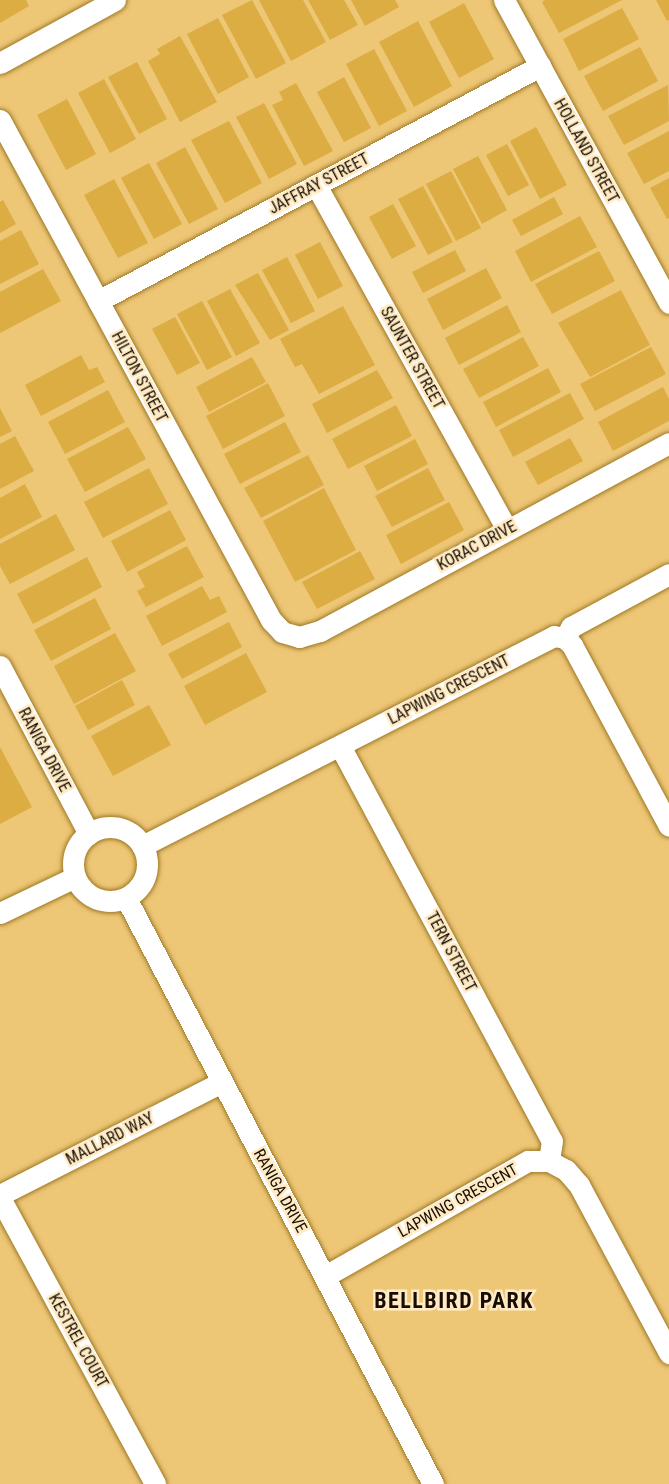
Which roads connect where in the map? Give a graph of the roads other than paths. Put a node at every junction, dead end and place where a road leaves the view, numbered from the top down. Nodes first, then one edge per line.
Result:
1 (115, 0) edge
2 (504, 0) edge
3 (0, 63) edge
4 (540, 66) junction
5 (0, 120) edge
6 (316, 185) junction
7 (98, 301) junction
8 (669, 303) edge
9 (669, 443) edge
10 (507, 530) junction
11 (669, 574) edge
12 (282, 632) joint
13 (565, 638) junction
14 (2, 674) edge
15 (340, 746) junction
16 (669, 826) edge
17 (89, 834) junction
18 (142, 846) junction
19 (75, 877) junction
20 (126, 898) junction
21 (0, 914) edge
22 (220, 1083) junction
23 (549, 1161) junction
24 (0, 1197) edge
25 (327, 1275) junction
26 (669, 1353) edge
27 (155, 1484) edge
28 (433, 1484) edge

1 - 3 street
2 - 4 street, HOLLAND STREET
4 - 6 street, JAFFRAY STREET
4 - 8 street, HOLLAND STREET
5 - 7 street, HILTON STREET
6 - 7 street, JAFFRAY STREET
6 - 10 street, SAUNTER STREET
7 - 12 street, HILTON STREET
9 - 10 street, KORAC DRIVE
10 - 12 street, KORAC DRIVE
11 - 13 street
13 - 15 street, LAPWING CRESCENT
13 - 16 street
14 - 17 street, RANIGA DRIVE
15 - 18 street, LAPWING CRESCENT
15 - 23 street, TERN STREET
17 - 18 street
17 - 19 street
18 - 20 street
19 - 20 street
19 - 21 street
20 - 22 street, RANIGA DRIVE
22 - 24 street, MALLARD WAY
22 - 25 street, RANIGA DRIVE
23 - 25 street, LAPWING CRESCENT
23 - 26 street
24 - 27 street, KESTREL COURT
25 - 28 street, RANIGA DRIVE

